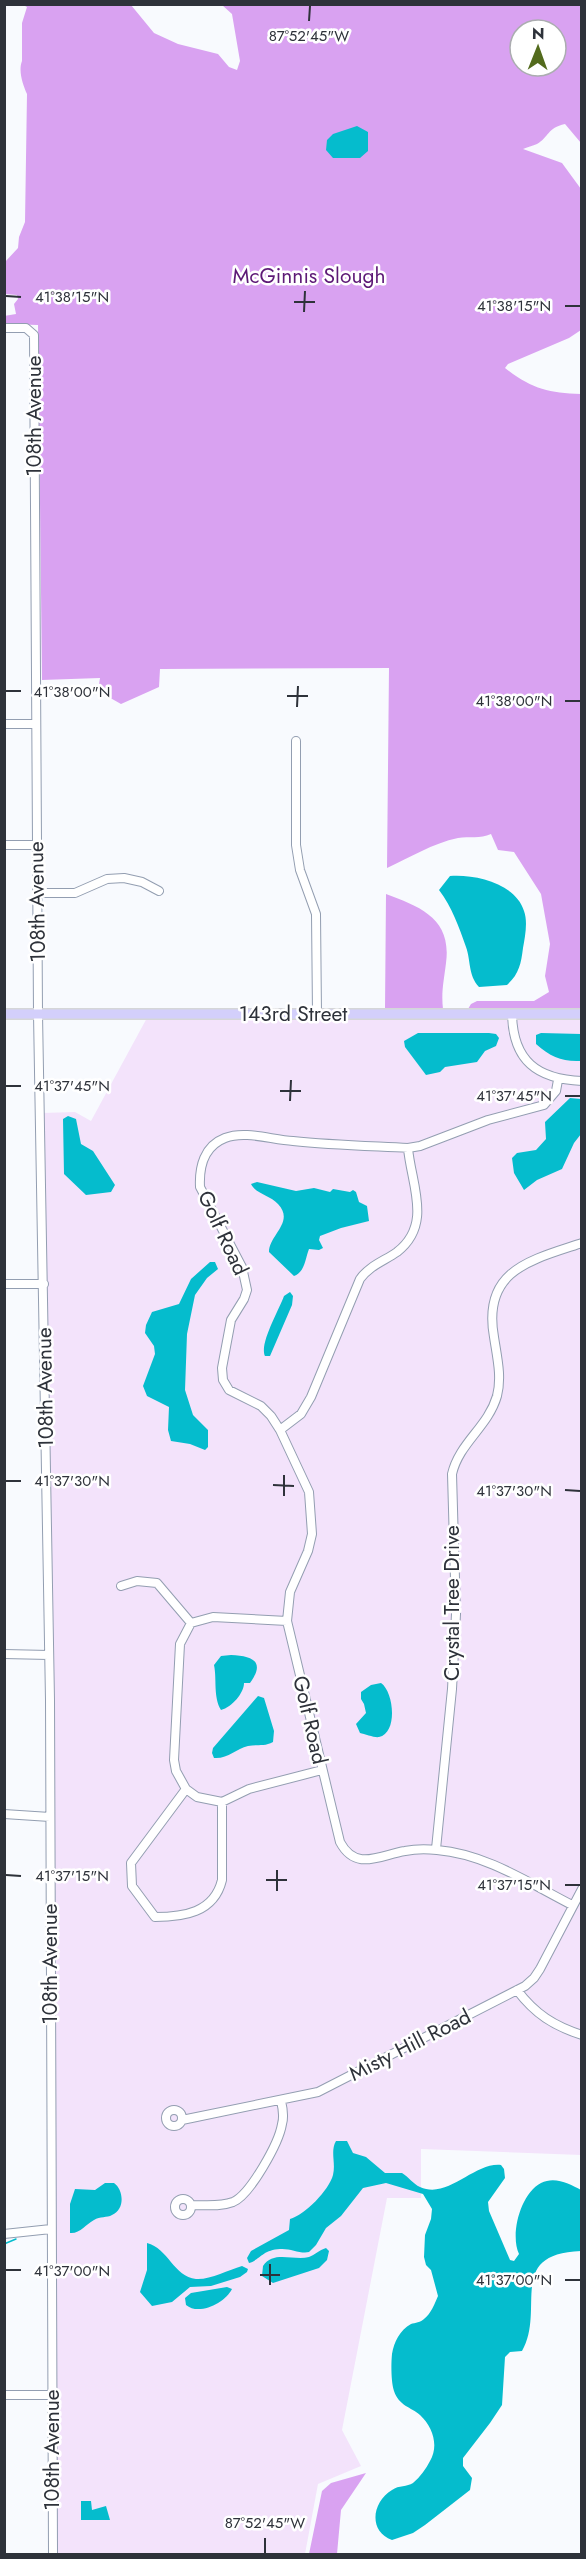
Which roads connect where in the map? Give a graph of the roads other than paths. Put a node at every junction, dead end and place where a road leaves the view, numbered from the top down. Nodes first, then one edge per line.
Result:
1 (4, 328) edge
2 (4, 724) edge
3 (36, 724) junction
4 (296, 741) dead end
5 (4, 845) edge
6 (36, 845) junction
7 (159, 891) dead end
8 (38, 893) junction
9 (4, 1014) edge
10 (38, 1014) junction
11 (317, 1014) junction
12 (512, 1014) junction
13 (582, 1014) edge
14 (558, 1080) junction
15 (582, 1081) edge
16 (408, 1148) junction
17 (582, 1243) edge
18 (4, 1284) edge
19 (44, 1284) junction
20 (280, 1430) junction
21 (121, 1586) dead end
22 (287, 1621) junction
23 (190, 1623) junction
24 (4, 1654) edge
25 (49, 1655) junction
26 (322, 1770) junction
27 (186, 1790) junction
28 (222, 1802) junction
29 (4, 1814) edge
30 (50, 1817) junction
31 (436, 1850) junction
32 (582, 1889) edge
33 (572, 1905) junction
34 (517, 1990) junction
35 (582, 2036) edge
36 (582, 2043) edge
37 (281, 2101) junction
38 (182, 2120) dead end
39 (191, 2205) dead end
40 (51, 2229) junction
41 (4, 2234) edge
42 (4, 2395) edge
43 (52, 2395) junction
44 (52, 2554) edge

1 - 3 street, 108th Avenue
2 - 3 street
3 - 6 street, 108th Avenue
4 - 11 street
5 - 6 street
6 - 8 street, 108th Avenue
7 - 8 street
8 - 10 street, 108th Avenue
9 - 10 main road, 143rd Street
10 - 11 main road, 143rd Street
10 - 19 street, 108th Avenue
11 - 12 main road, 143rd Street
12 - 13 main road, 143rd Street
12 - 14 street
14 - 15 street
14 - 16 street, Golf Road
16 - 20 street
16 - 20 street, Golf Road
17 - 31 street, Crystal Tree Drive
18 - 19 street
19 - 25 street, 108th Avenue
20 - 22 street, Golf Road
21 - 23 street
22 - 23 street
22 - 26 street, Golf Road
23 - 27 street
24 - 25 street
25 - 30 street, 108th Avenue
26 - 28 street
26 - 31 street, Golf Road
27 - 28 street
27 - 28 street
29 - 30 street
30 - 40 street, 108th Avenue
31 - 33 street
32 - 33 street, Misty Hill Road
33 - 34 street, Misty Hill Road
34 - 35 street
34 - 37 street, Misty Hill Road
35 - 36 street
37 - 38 street, Misty Hill Road
37 - 39 street
40 - 41 street
40 - 43 street, 108th Avenue
42 - 43 street
43 - 44 street, 108th Avenue

